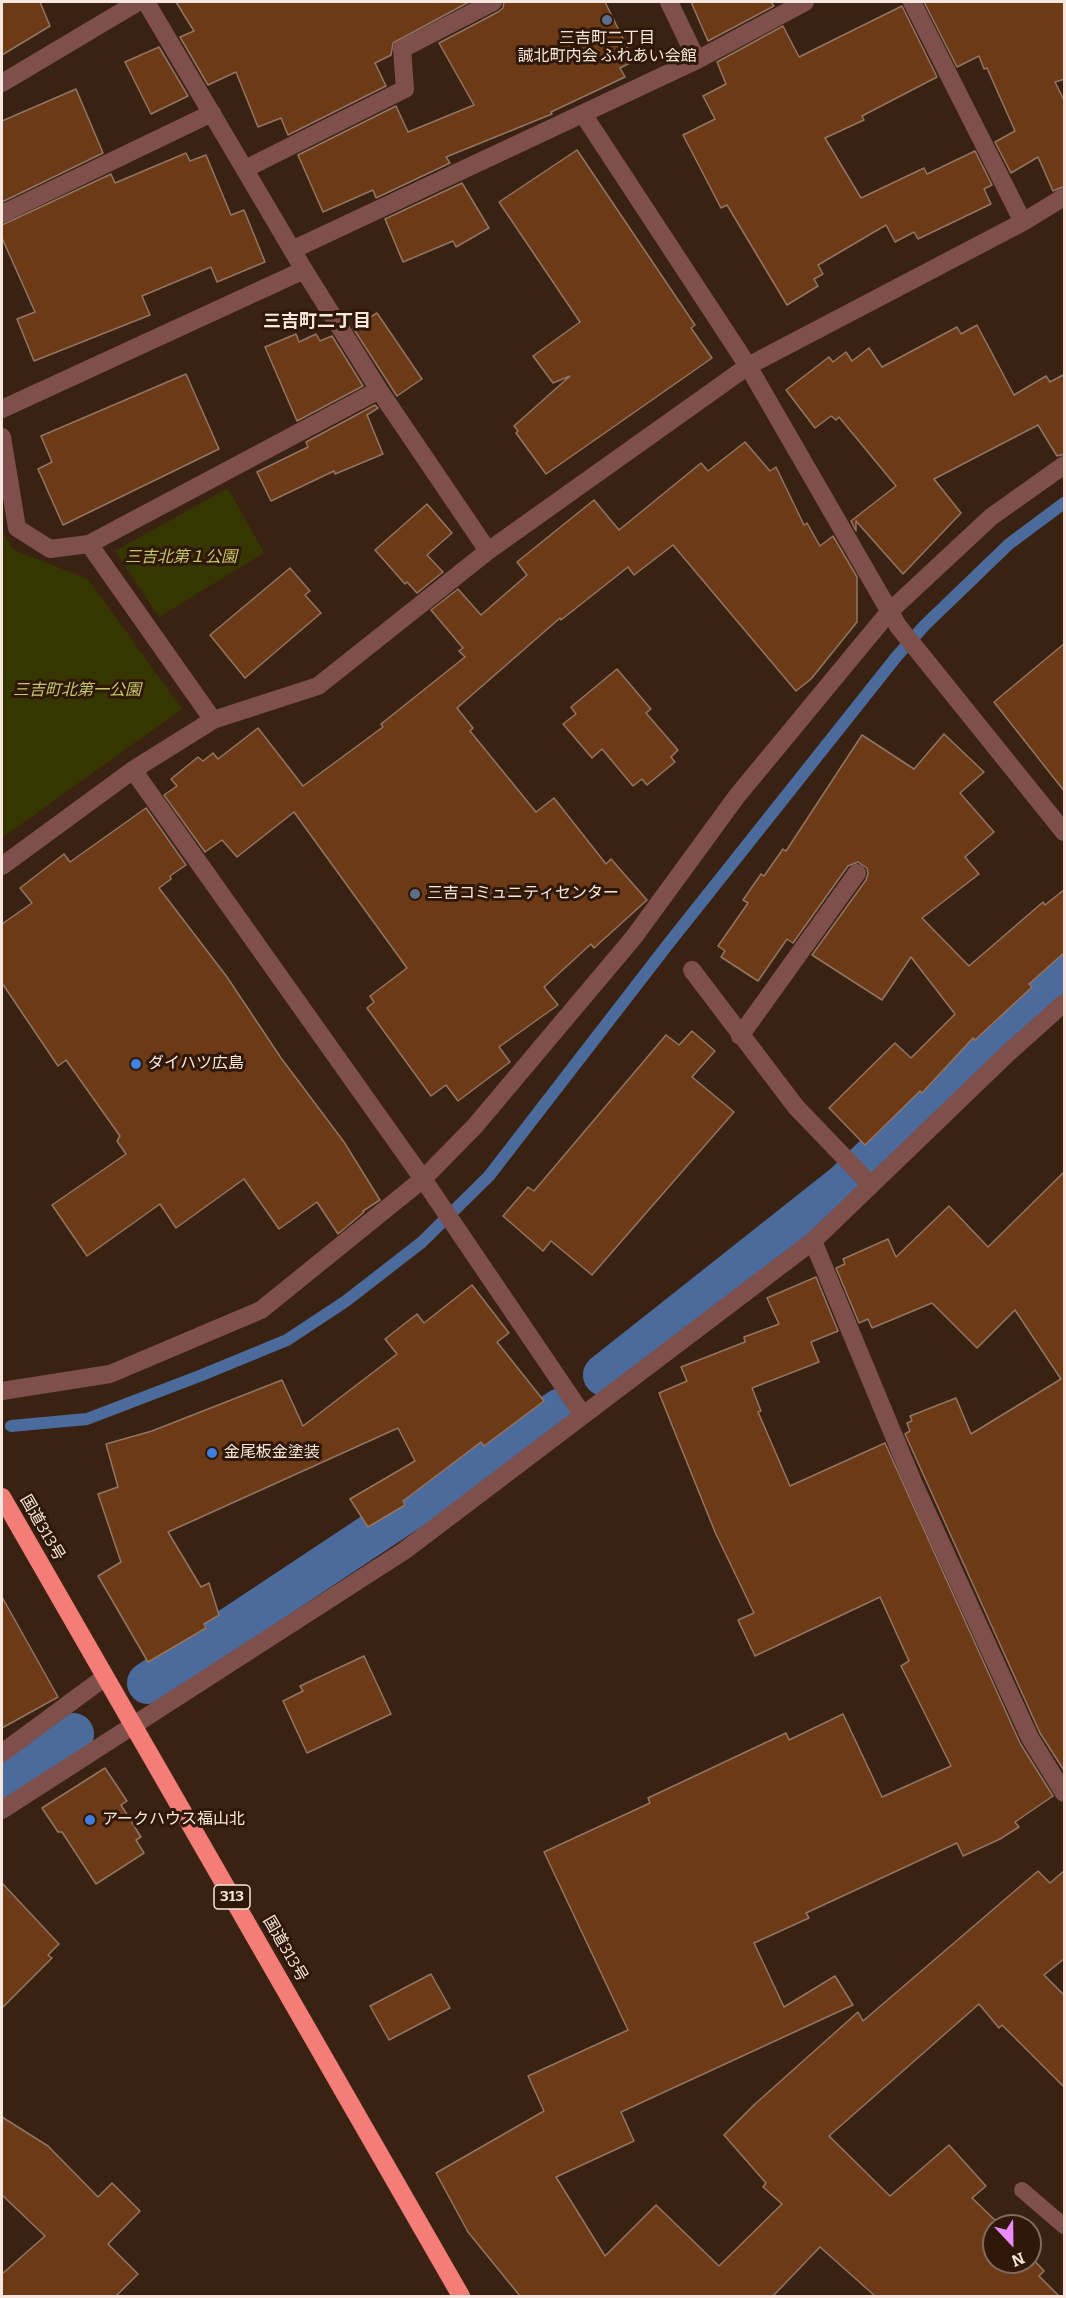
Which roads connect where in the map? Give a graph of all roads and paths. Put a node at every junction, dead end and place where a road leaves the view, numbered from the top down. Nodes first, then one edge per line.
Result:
1 (138, 2) edge
2 (146, 2) edge
3 (493, 2) edge
4 (669, 2) edge
5 (805, 2) edge
6 (912, 2) edge
7 (697, 60) junction
8 (2, 83) edge
9 (212, 113) junction
10 (583, 114) junction
11 (245, 169) junction
12 (1065, 197) edge
13 (2, 214) edge
14 (1023, 222) junction
15 (292, 250) junction
16 (304, 270) junction
17 (748, 366) junction
18 (379, 390) junction
19 (2, 409) edge
20 (2, 437) edge
21 (1065, 465) edge
22 (89, 544) junction
23 (488, 551) junction
24 (894, 619) junction
25 (213, 720) junction
26 (133, 770) junction
27 (1065, 832) edge
28 (2, 866) edge
29 (857, 873) dead end
30 (692, 970) dead end
31 (1065, 1003) edge
32 (740, 1036) junction
33 (427, 1185) junction
34 (871, 1185) junction
35 (813, 1240) junction
36 (2, 1391) edge
37 (583, 1415) junction
38 (2, 1497) edge
39 (105, 1677) junction
40 (134, 1726) junction
41 (2, 1753) edge
42 (1065, 1793) edge
43 (2, 1810) edge
44 (1022, 2190) dead end
45 (1065, 2226) edge
46 (461, 2296) edge

1 - 8 street
2 - 9 street
3 - 11 street
4 - 7 street
5 - 7 street
6 - 14 street
7 - 10 street
9 - 11 street
9 - 13 street
10 - 15 street
10 - 17 street
11 - 15 street
12 - 14 street
14 - 17 street
15 - 16 street
16 - 18 street
16 - 19 street
17 - 23 street
17 - 24 street
18 - 22 street
18 - 23 street
20 - 22 street
21 - 24 street
22 - 25 street
23 - 25 street
24 - 27 street
24 - 33 street
25 - 26 street
26 - 28 street
26 - 33 street
29 - 32 street
30 - 32 street
31 - 34 street
32 - 34 street
33 - 36 street
33 - 37 street
34 - 35 street
35 - 37 street
35 - 42 street
37 - 40 street
38 - 39 highway, 国道313号 / 313
39 - 40 highway, 国道313号 / 313
39 - 41 street
40 - 43 street
40 - 46 highway, 国道313号 / 313
44 - 45 lane

